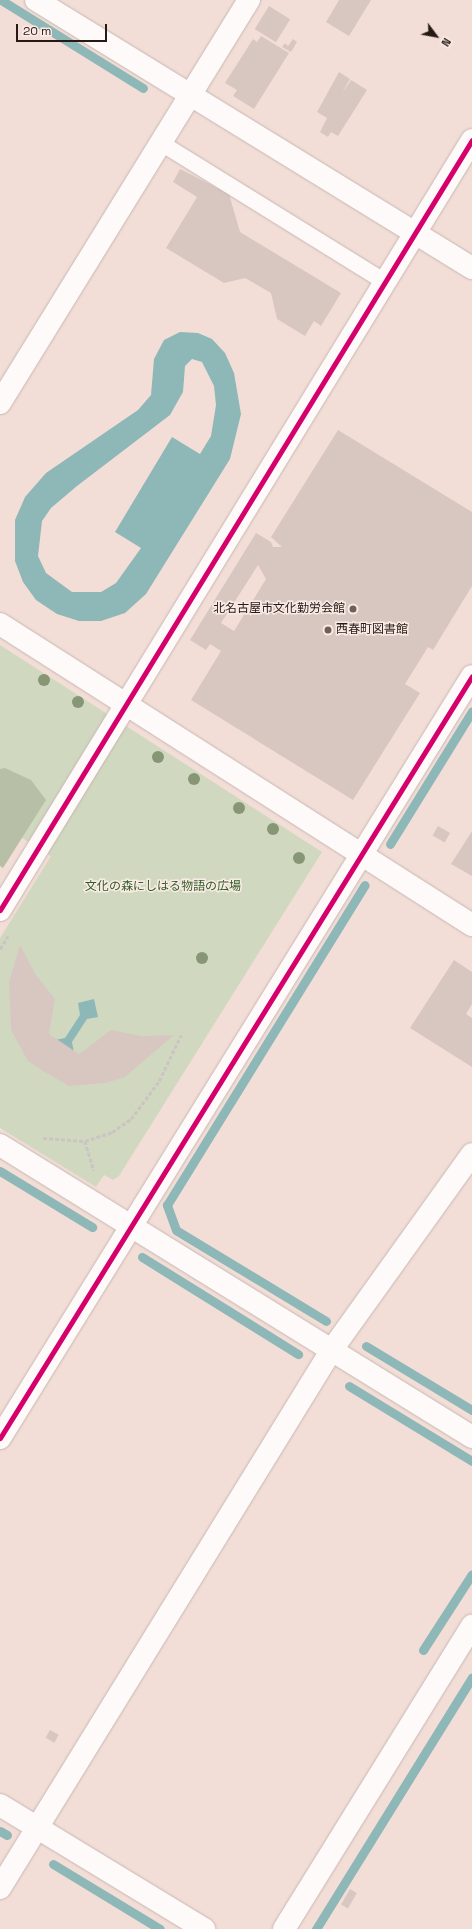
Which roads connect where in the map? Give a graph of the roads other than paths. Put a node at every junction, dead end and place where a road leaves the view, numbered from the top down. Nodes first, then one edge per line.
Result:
1 (36, 0) edge
2 (249, 0) edge
3 (190, 95) junction
4 (472, 140) edge
5 (161, 143) junction
6 (415, 233) junction
7 (472, 268) edge
8 (385, 282) junction
9 (0, 403) edge
10 (0, 624) edge
11 (472, 676) edge
12 (125, 704) junction
13 (362, 855) junction
14 (0, 910) edge
15 (472, 924) edge
16 (0, 1145) edge
17 (472, 1154) edge
18 (131, 1226) junction
19 (331, 1351) junction
20 (472, 1437) edge
21 (0, 1438) edge
22 (472, 1626) edge
23 (0, 1805) edge
24 (37, 1827) junction
25 (0, 1888) edge
26 (204, 1929) edge
27 (284, 1929) edge

1 - 3 street
2 - 3 street
3 - 5 street
3 - 6 street
4 - 6 street
5 - 8 lane
5 - 9 street
6 - 7 street
6 - 8 street
8 - 12 street
10 - 12 street
11 - 13 street
12 - 13 street
12 - 14 street
13 - 15 street
13 - 18 street
16 - 18 street
17 - 19 street
18 - 19 street
18 - 21 street
19 - 20 street
19 - 24 street
22 - 27 street
23 - 24 street
24 - 25 street
24 - 26 street

